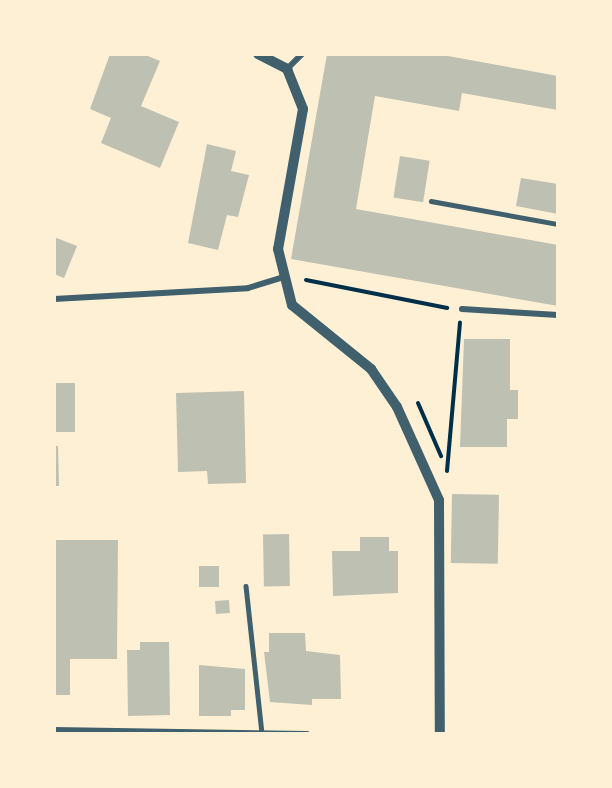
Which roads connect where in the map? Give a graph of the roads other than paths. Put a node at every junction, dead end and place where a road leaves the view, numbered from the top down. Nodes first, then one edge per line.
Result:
1 (258, 54) edge
2 (302, 54) edge
3 (286, 69) junction
4 (431, 201) dead end
5 (558, 224) edge
6 (283, 277) junction
7 (54, 299) edge
8 (462, 309) road end
9 (558, 315) edge
10 (246, 586) dead end
11 (54, 730) edge
12 (262, 733) edge
13 (307, 734) edge
14 (440, 734) edge

1 - 3 street
2 - 3 street
3 - 6 street
4 - 5 lane
6 - 7 street
6 - 14 street
8 - 9 street
10 - 12 lane
11 - 12 street
12 - 13 street

